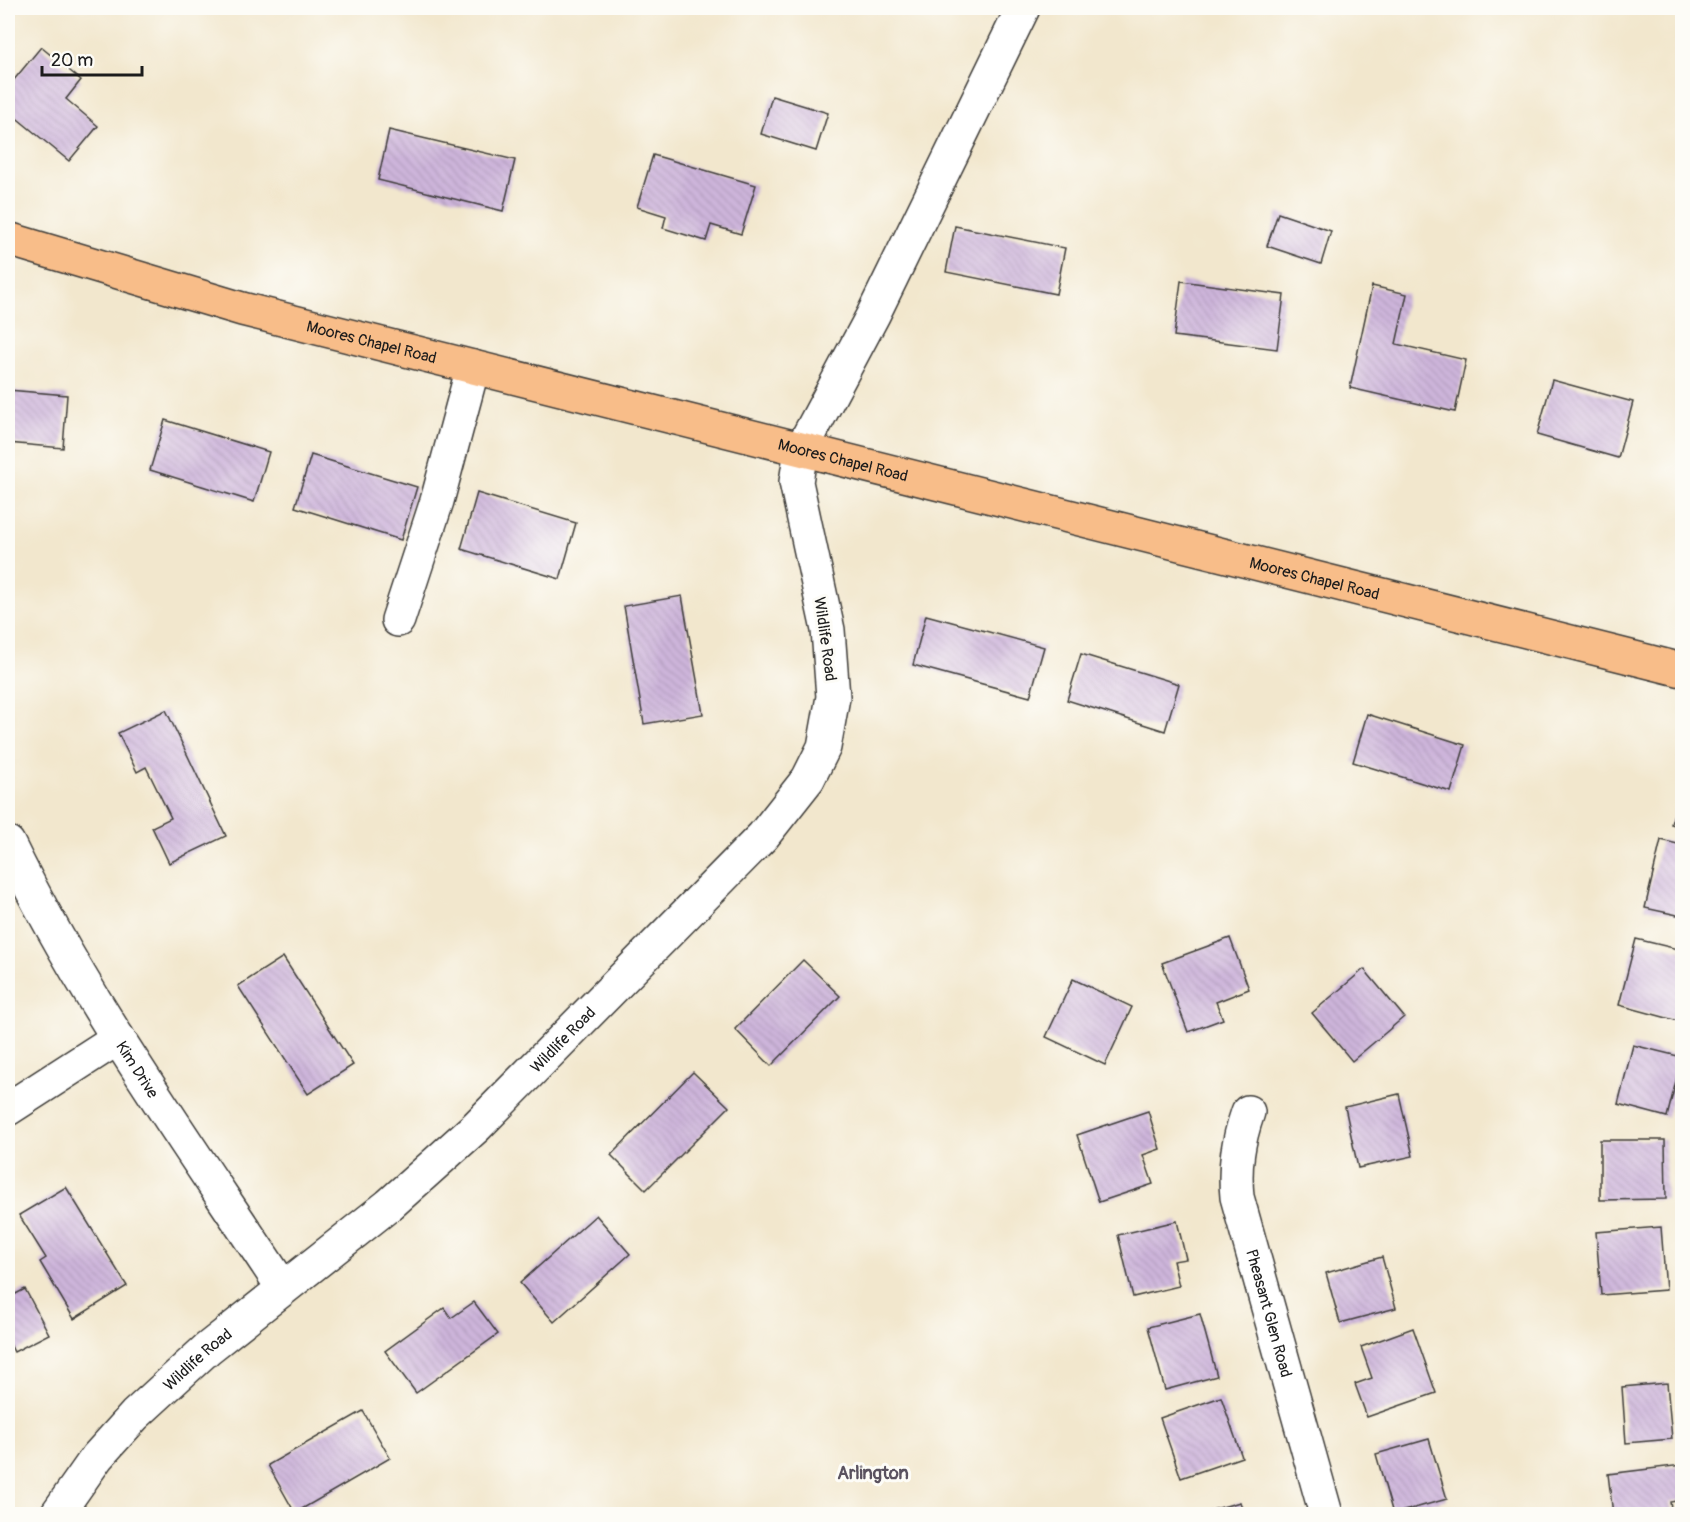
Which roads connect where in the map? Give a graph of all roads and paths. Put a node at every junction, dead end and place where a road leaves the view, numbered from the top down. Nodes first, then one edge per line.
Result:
1 (1023, 8) edge
2 (8, 238) edge
3 (473, 367) junction
4 (801, 450) junction
5 (398, 620) dead end
6 (1683, 670) edge
7 (8, 843) edge
8 (118, 1038) junction
9 (8, 1109) edge
10 (1248, 1112) dead end
11 (283, 1288) junction
12 (57, 1515) edge
13 (1326, 1515) edge

1 - 4 street, Wildlife Road
2 - 3 main road, Moores Chapel Road
3 - 4 main road, Moores Chapel Road
3 - 5 street
4 - 6 main road, Moores Chapel Road
4 - 11 street, Wildlife Road
7 - 8 street, Kim Drive
8 - 9 street
8 - 11 street, Kim Drive
10 - 13 street, Pheasant Glen Road
11 - 12 street, Wildlife Road

